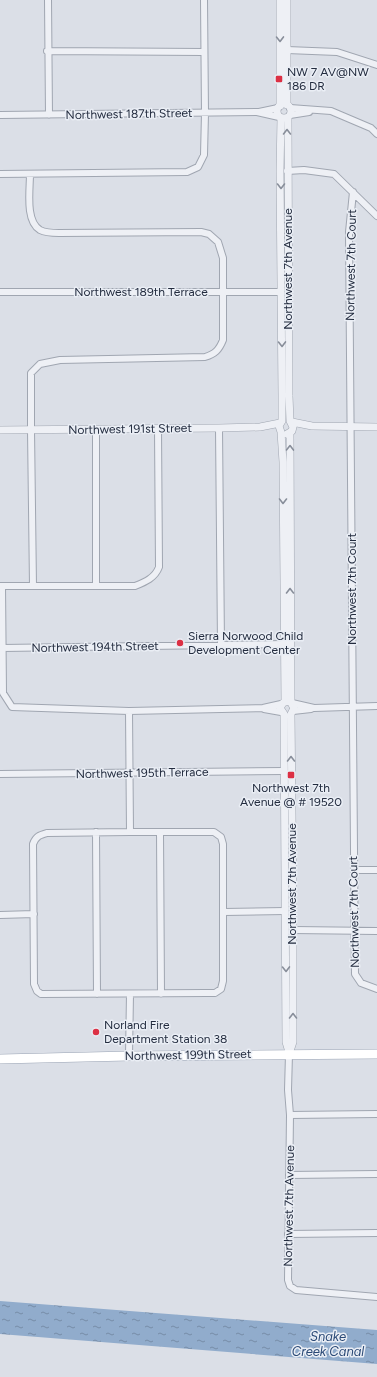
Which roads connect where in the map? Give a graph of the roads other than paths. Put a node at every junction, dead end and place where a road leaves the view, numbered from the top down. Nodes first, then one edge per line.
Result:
1 (48, 0) edge
2 (204, 0) edge
3 (280, 0) edge
4 (287, 0) edge
5 (287, 50) junction
6 (48, 51) junction
7 (204, 52) junction
8 (377, 64) edge
9 (284, 112) junction
10 (205, 113) junction
11 (0, 115) edge
12 (49, 115) junction
13 (377, 134) edge
14 (287, 171) junction
15 (0, 174) edge
16 (30, 174) junction
17 (353, 192) junction
18 (377, 216) edge
19 (222, 291) junction
20 (0, 292) edge
21 (281, 292) junction
22 (280, 426) junction
23 (291, 426) junction
24 (350, 427) junction
25 (377, 427) edge
26 (219, 428) junction
27 (158, 429) junction
28 (0, 430) edge
29 (31, 430) junction
30 (96, 430) junction
31 (1, 586) edge
32 (33, 586) junction
33 (96, 586) junction
34 (284, 644) junction
35 (221, 645) junction
36 (2, 648) junction
37 (377, 706) edge
38 (353, 707) junction
39 (287, 708) junction
40 (129, 711) junction
41 (284, 771) junction
42 (129, 773) junction
43 (0, 774) edge
44 (96, 832) junction
45 (130, 832) junction
46 (160, 832) junction
47 (354, 870) junction
48 (377, 870) edge
49 (224, 912) junction
50 (285, 912) junction
51 (34, 914) junction
52 (0, 915) edge
53 (293, 930) junction
54 (354, 931) junction
55 (377, 931) edge
56 (377, 989) edge
57 (97, 994) junction
58 (130, 994) junction
59 (161, 994) junction
60 (289, 1054) junction
61 (377, 1054) edge
62 (130, 1056) junction
63 (0, 1059) edge
64 (377, 1114) edge
65 (290, 1115) junction
66 (377, 1174) edge
67 (289, 1175) junction
68 (377, 1233) edge
69 (288, 1234) junction
70 (377, 1297) edge

1 - 6 street
2 - 7 street
3 -> 9 street, Northwest 7th Avenue
4 - 5 street, Northwest 7th Avenue
5 - 8 street
5 - 9 street, Northwest 7th Avenue
6 - 7 street
6 - 12 street
7 - 10 street
9 - 10 street, Northwest 187th Street
9 - 13 street, Northwest 187th Street
14 -> 9 street, Northwest 7th Avenue
9 -> 21 street, Northwest 7th Avenue
10 - 12 street, Northwest 187th Street
10 - 16 street
11 - 12 street, Northwest 187th Street
14 - 17 street
14 - 23 street, Northwest 7th Avenue
15 - 16 street
16 - 19 street
17 - 18 street
17 - 24 street, Northwest 7th Court
19 - 20 street, Northwest 189th Terrace
19 - 21 street, Northwest 189th Terrace
19 - 29 street
21 -> 22 street, Northwest 7th Avenue
22 - 23 street
22 - 23 street
22 - 26 street, Northwest 191st Street
22 -> 34 street, Northwest 7th Avenue
23 - 24 street
39 -> 23 street, Northwest 7th Avenue
24 - 25 street
24 - 38 street, Northwest 7th Court
26 - 27 street, Northwest 191st Street
26 - 35 street
27 - 30 street, Northwest 191st Street
27 - 33 street
28 - 29 street, Northwest 191st Street
29 - 30 street, Northwest 191st Street
29 - 32 street
30 - 33 street
31 - 32 street
31 - 36 street
32 - 33 street
34 - 35 street, Northwest 194th Street
34 - 39 street, Northwest 7th Avenue
35 - 36 street, Northwest 194th Street
36 - 40 street
37 - 38 street
38 - 39 street
38 - 47 street, Northwest 7th Court
39 - 40 street
39 - 41 street, Northwest 7th Avenue
53 -> 39 street, Northwest 7th Avenue
40 - 42 street
41 - 42 street, Northwest 195th Terrace
41 - 50 street, Northwest 7th Avenue
42 - 43 street, Northwest 195th Terrace
42 - 45 street
44 - 45 street
44 - 51 street
44 - 57 street
45 - 46 street
46 - 49 street
46 - 59 street
47 - 48 street
47 - 54 street, Northwest 7th Court
49 - 50 street
49 - 59 street
50 -> 60 street, Northwest 7th Avenue
51 - 52 street
51 - 57 street
53 - 54 street
60 -> 53 street, Northwest 7th Avenue
54 - 55 street
54 - 56 street, Northwest 7th Court
57 - 58 street
58 - 59 street
58 - 62 street
60 - 61 main road, Northwest 199th Street
60 - 62 main road, Northwest 199th Street
60 - 65 street, Northwest 7th Avenue
62 - 63 main road, Northwest 199th Street
64 - 65 street
65 - 67 street, Northwest 7th Avenue
66 - 67 street
67 - 69 street, Northwest 7th Avenue
68 - 69 street
69 - 70 street, Northwest 7th Avenue

